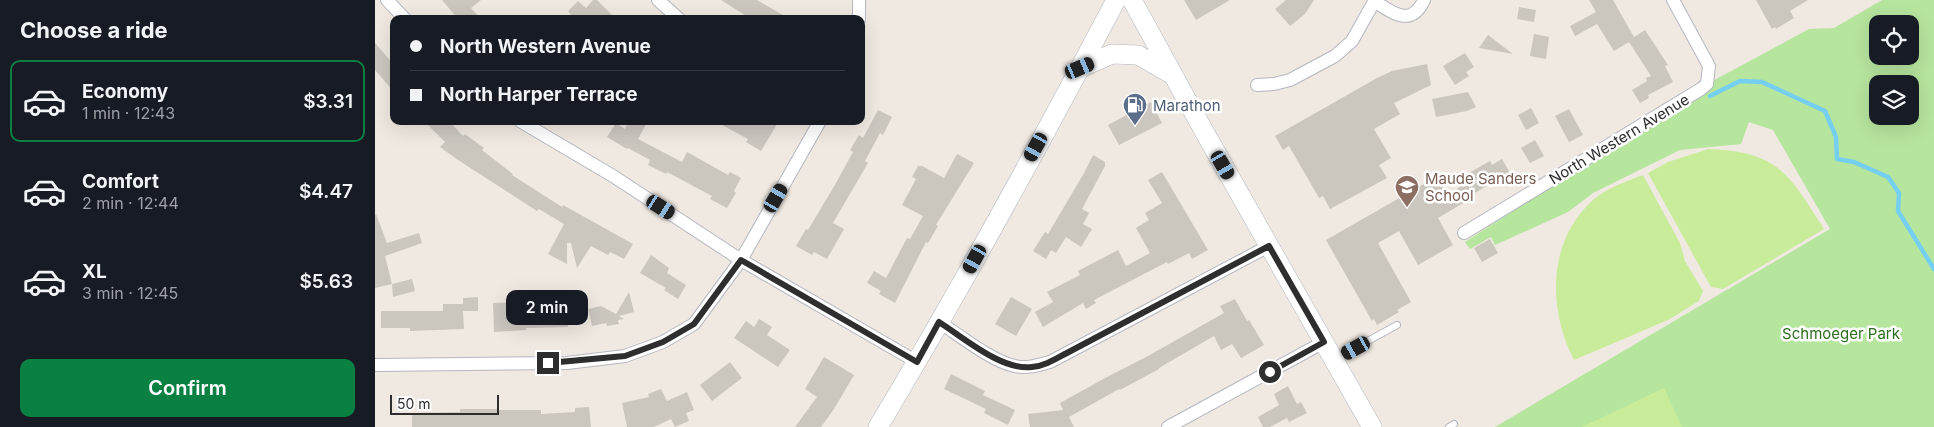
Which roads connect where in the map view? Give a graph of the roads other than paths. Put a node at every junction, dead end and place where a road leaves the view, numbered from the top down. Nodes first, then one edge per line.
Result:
1 (387, 0) edge
2 (658, 0) edge
3 (859, 0) edge
4 (1116, 0) edge
5 (1132, 0) edge
6 (1424, 0) edge
7 (1673, 0) edge
8 (1375, 1) edge
9 (401, 15) edge
10 (675, 15) edge
11 (859, 15) edge
12 (1080, 68) junction
13 (1173, 75) junction
14 (1257, 84) dead end
15 (527, 125) edge
16 (818, 125) edge
17 (1464, 233) dead end
18 (1269, 246) junction
19 (741, 260) junction
20 (939, 322) junction
21 (1397, 325) dead end
22 (1324, 342) junction
23 (1334, 360) junction
24 (917, 362) junction
25 (375, 364) edge
26 (878, 427) edge
27 (1169, 427) edge
28 (1372, 427) edge

1 - 9 street
2 - 10 street
3 - 11 street
4 - 12 main road
5 - 13 main road
6 - 8 street
7 - 17 street, North Western Avenue
8 - 14 street
12 - 13 main road
12 - 20 main road
13 - 18 main road
15 - 19 street
16 - 19 street
18 - 20 street
18 - 22 main road
19 - 24 street
19 - 25 street
20 - 24 main road
21 - 23 lane
22 - 23 main road
22 - 27 street
23 - 28 main road
24 - 26 main road

